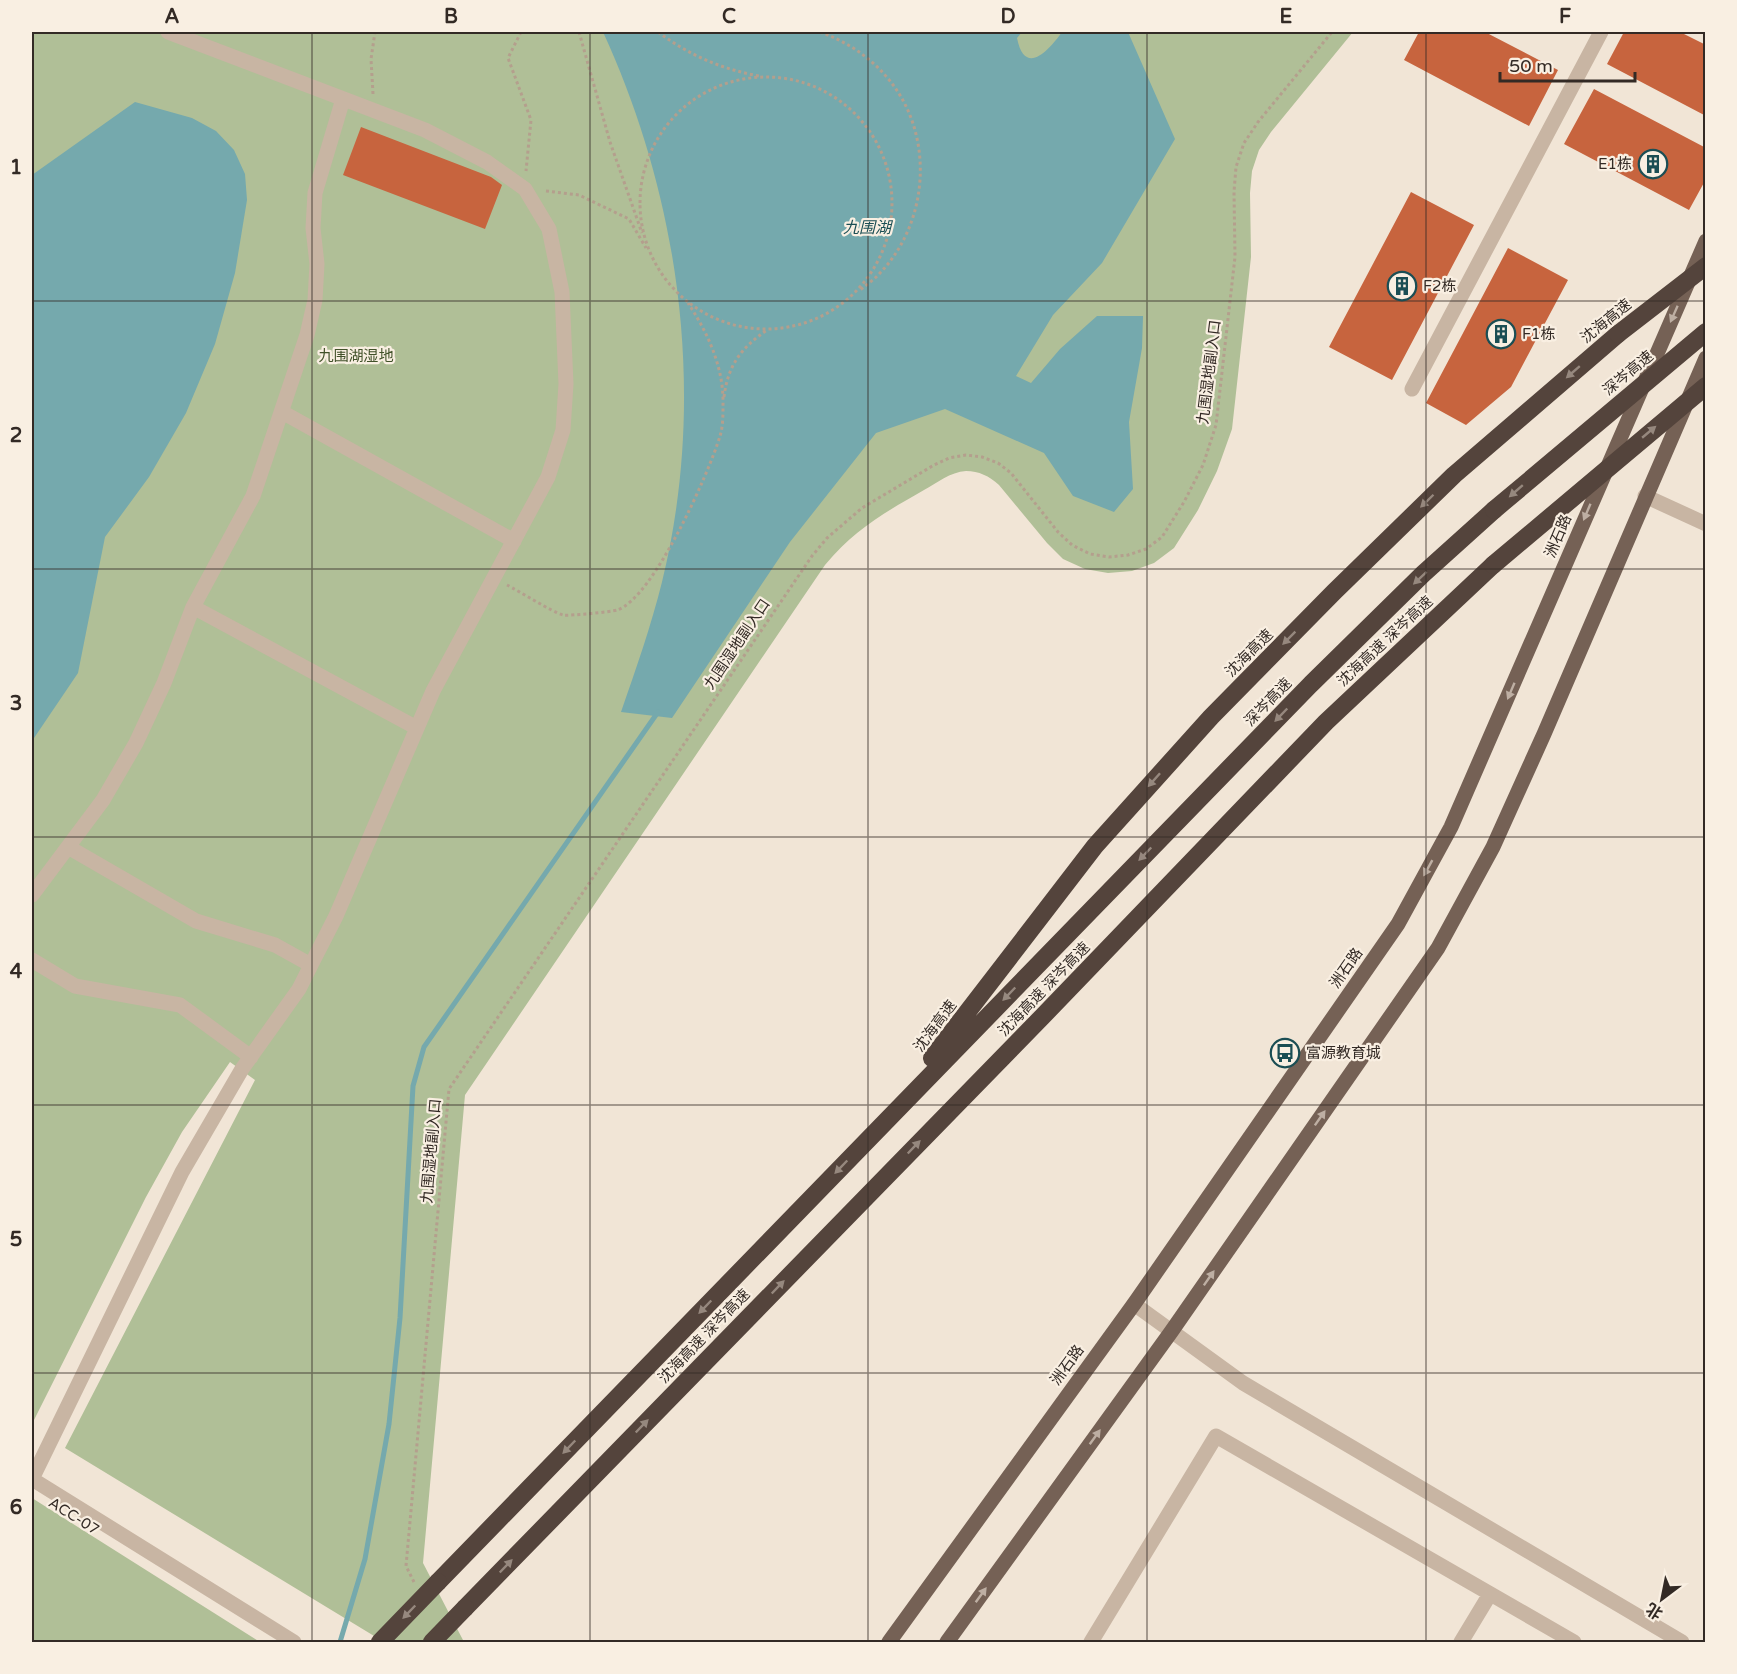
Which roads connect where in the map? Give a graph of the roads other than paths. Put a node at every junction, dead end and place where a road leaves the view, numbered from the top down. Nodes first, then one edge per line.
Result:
1 (168, 32) edge
2 (1601, 32) edge
3 (343, 99) junction
4 (1706, 241) edge
5 (1706, 266) edge
6 (1706, 332) edge
7 (1706, 358) edge
8 (1706, 386) edge
9 (1412, 389) dead end
10 (282, 412) junction
11 (1645, 496) junction
12 (1706, 524) edge
13 (514, 541) junction
14 (193, 607) junction
15 (417, 728) junction
16 (68, 847) junction
17 (32, 896) edge
18 (32, 960) edge
19 (311, 965) junction
20 (251, 1057) junction
21 (882, 1125) junction
22 (1134, 1304) junction
23 (1171, 1332) junction
24 (32, 1479) edge
25 (32, 1489) edge
26 (116, 1542) dead end
27 (1490, 1594) junction
28 (294, 1642) edge
29 (380, 1642) edge
30 (432, 1642) edge
31 (889, 1642) edge
32 (947, 1642) edge
33 (1091, 1642) edge
34 (1461, 1642) edge
35 (1574, 1642) edge
36 (1680, 1642) edge

1 - 3 street
2 - 9 street
3 - 10 street
3 - 13 street
4 -> 22 main road, 洲石路
5 -> 21 highway, 沈海高速, bridge
6 -> 21 highway, 深岑高速, bridge
7 - 11 main road
30 -> 8 highway, 沈海高速 深岑高速, bridge
10 - 13 street
10 - 14 street
11 - 12 street
23 -> 11 main road
13 - 15 street
14 - 15 street
14 - 16 street
15 - 19 street
16 - 17 street
16 - 19 street
18 - 20 street
19 - 20 street
20 - 24 street
21 -> 29 highway, 沈海高速 深岑高速, bridge
22 - 23 street
22 - 31 main road, 洲石路
32 -> 23 main road
23 - 36 street
24 - 28 street
25 - 26 street, ACC-07
27 - 33 street
27 - 34 street
27 - 35 street

